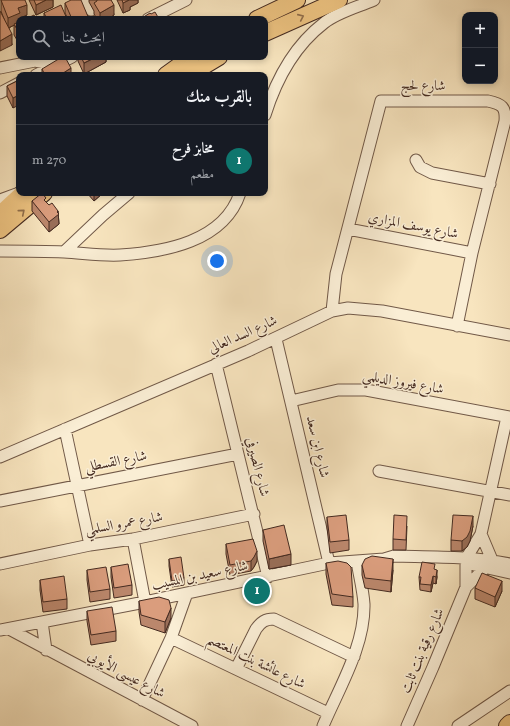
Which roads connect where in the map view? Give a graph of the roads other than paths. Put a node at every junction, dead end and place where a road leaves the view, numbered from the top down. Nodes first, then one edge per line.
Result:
1 (186, 0) edge
2 (297, 0) edge
3 (339, 0) edge
4 (374, 0) edge
5 (154, 16) edge
6 (263, 16) edge
7 (268, 32) edge
8 (66, 60) edge
9 (187, 60) edge
10 (214, 60) edge
11 (56, 65) junction
12 (0, 68) edge
13 (42, 72) edge
14 (170, 72) edge
15 (194, 72) edge
16 (16, 85) edge
17 (0, 93) edge
18 (268, 107) edge
19 (416, 160) dead end
20 (490, 184) junction
21 (16, 194) edge
22 (21, 196) edge
23 (40, 196) edge
24 (125, 196) edge
25 (239, 196) edge
26 (0, 200) edge
27 (0, 214) edge
28 (348, 228) junction
29 (0, 230) edge
30 (0, 251) edge
31 (64, 252) junction
32 (472, 253) junction
33 (332, 311) junction
34 (457, 326) junction
35 (510, 335) edge
36 (276, 339) junction
37 (216, 364) junction
38 (291, 401) junction
39 (508, 417) edge
40 (64, 429) junction
41 (238, 454) junction
42 (0, 457) edge
43 (379, 471) dead end
44 (76, 485) junction
45 (490, 492) junction
46 (510, 496) edge
47 (0, 501) edge
48 (254, 514) junction
49 (481, 534) junction
50 (133, 539) junction
51 (90, 545) junction
52 (357, 561) junction
53 (466, 561) junction
54 (329, 563) junction
55 (489, 563) junction
56 (0, 564) edge
57 (510, 564) edge
58 (510, 573) edge
59 (268, 577) junction
60 (466, 587) junction
61 (187, 593) junction
62 (145, 602) junction
63 (42, 622) junction
64 (5, 630) edge
65 (171, 638) junction
66 (46, 650) junction
67 (354, 657) junction
68 (236, 669) junction
69 (510, 691) edge
70 (142, 700) junction
71 (328, 714) junction
72 (510, 723) edge
73 (192, 726) edge
74 (323, 726) edge
75 (407, 726) edge
76 (458, 726) edge
77 (507, 726) edge

1 - 5 street
2 - 6 highway
7 -> 3 highway
4 - 18 street
8 - 11 street
9 - 14 highway
10 - 15 highway
11 - 12 street
11 - 13 street
16 - 17 street
19 - 20 street
20 - 28 street, شارع لحج
20 - 32 street, شارع لحج
21 - 26 street
22 - 27 highway
29 -> 23 highway
24 - 31 street
25 - 31 street
28 - 32 street, شارع يوسف المزاري
28 - 33 street, شارع لحج
30 - 31 street
32 - 34 street, شارع لحج
33 - 34 street, شارع السد العالي
33 - 36 street, شارع السد العالي
34 - 35 street, شارع السد العالي
36 - 37 street, شارع السد العالي
36 - 38 street, شارع ابن سعد
37 - 40 street, شارع السد العالي
37 - 41 street, شارع الصيرفي
38 - 39 street, شارع فيروز الديلمي
38 - 54 street, شارع ابن سعد
39 - 45 street
40 - 42 street, شارع السد العالي
40 - 44 street
41 - 44 street, شارع القسطلي
41 - 48 street, شارع الصيرفي
43 - 45 street
44 - 47 street, شارع القسطلي
44 - 51 street
45 - 46 street
45 - 49 street
48 - 50 street, شارع عمرو السلمي
48 - 59 street, شارع الصيرفي
49 - 53 street
49 - 55 street
50 - 51 street, شارع عمرو السلمي
50 - 62 street
51 - 56 street, شارع عمرو السلمي
52 - 53 street, شارع سعيد بن المسيب
52 - 54 street, شارع سعيد بن المسيب
52 - 67 street
53 - 55 street, شارع سعيد بن المسيب
53 - 60 street, شارع رقية بنت ثابت
54 - 59 street, شارع سعيد بن المسيب
55 - 57 street
55 - 58 street
55 - 60 street, شارع رقية بنت ثابت
59 - 61 street, شارع سعيد بن المسيب
60 - 75 street, شارع رقية بنت ثابت
61 - 62 street, شارع سعيد بن المسيب
61 - 65 street
62 - 63 street, شارع سعيد بن المسيب
63 - 64 street, شارع سعيد بن المسيب
63 - 66 street
64 - 66 street, شارع عيسى الأيوبي
65 - 68 street, شارع عائشة بنت المعتصم
65 - 70 street
66 - 70 street, شارع عيسى الأيوبي
67 - 68 street
67 - 71 street
68 - 71 street, شارع عائشة بنت المعتصم
69 - 76 street
70 - 73 street, شارع عيسى الأيوبي
71 - 74 street
72 - 77 highway

